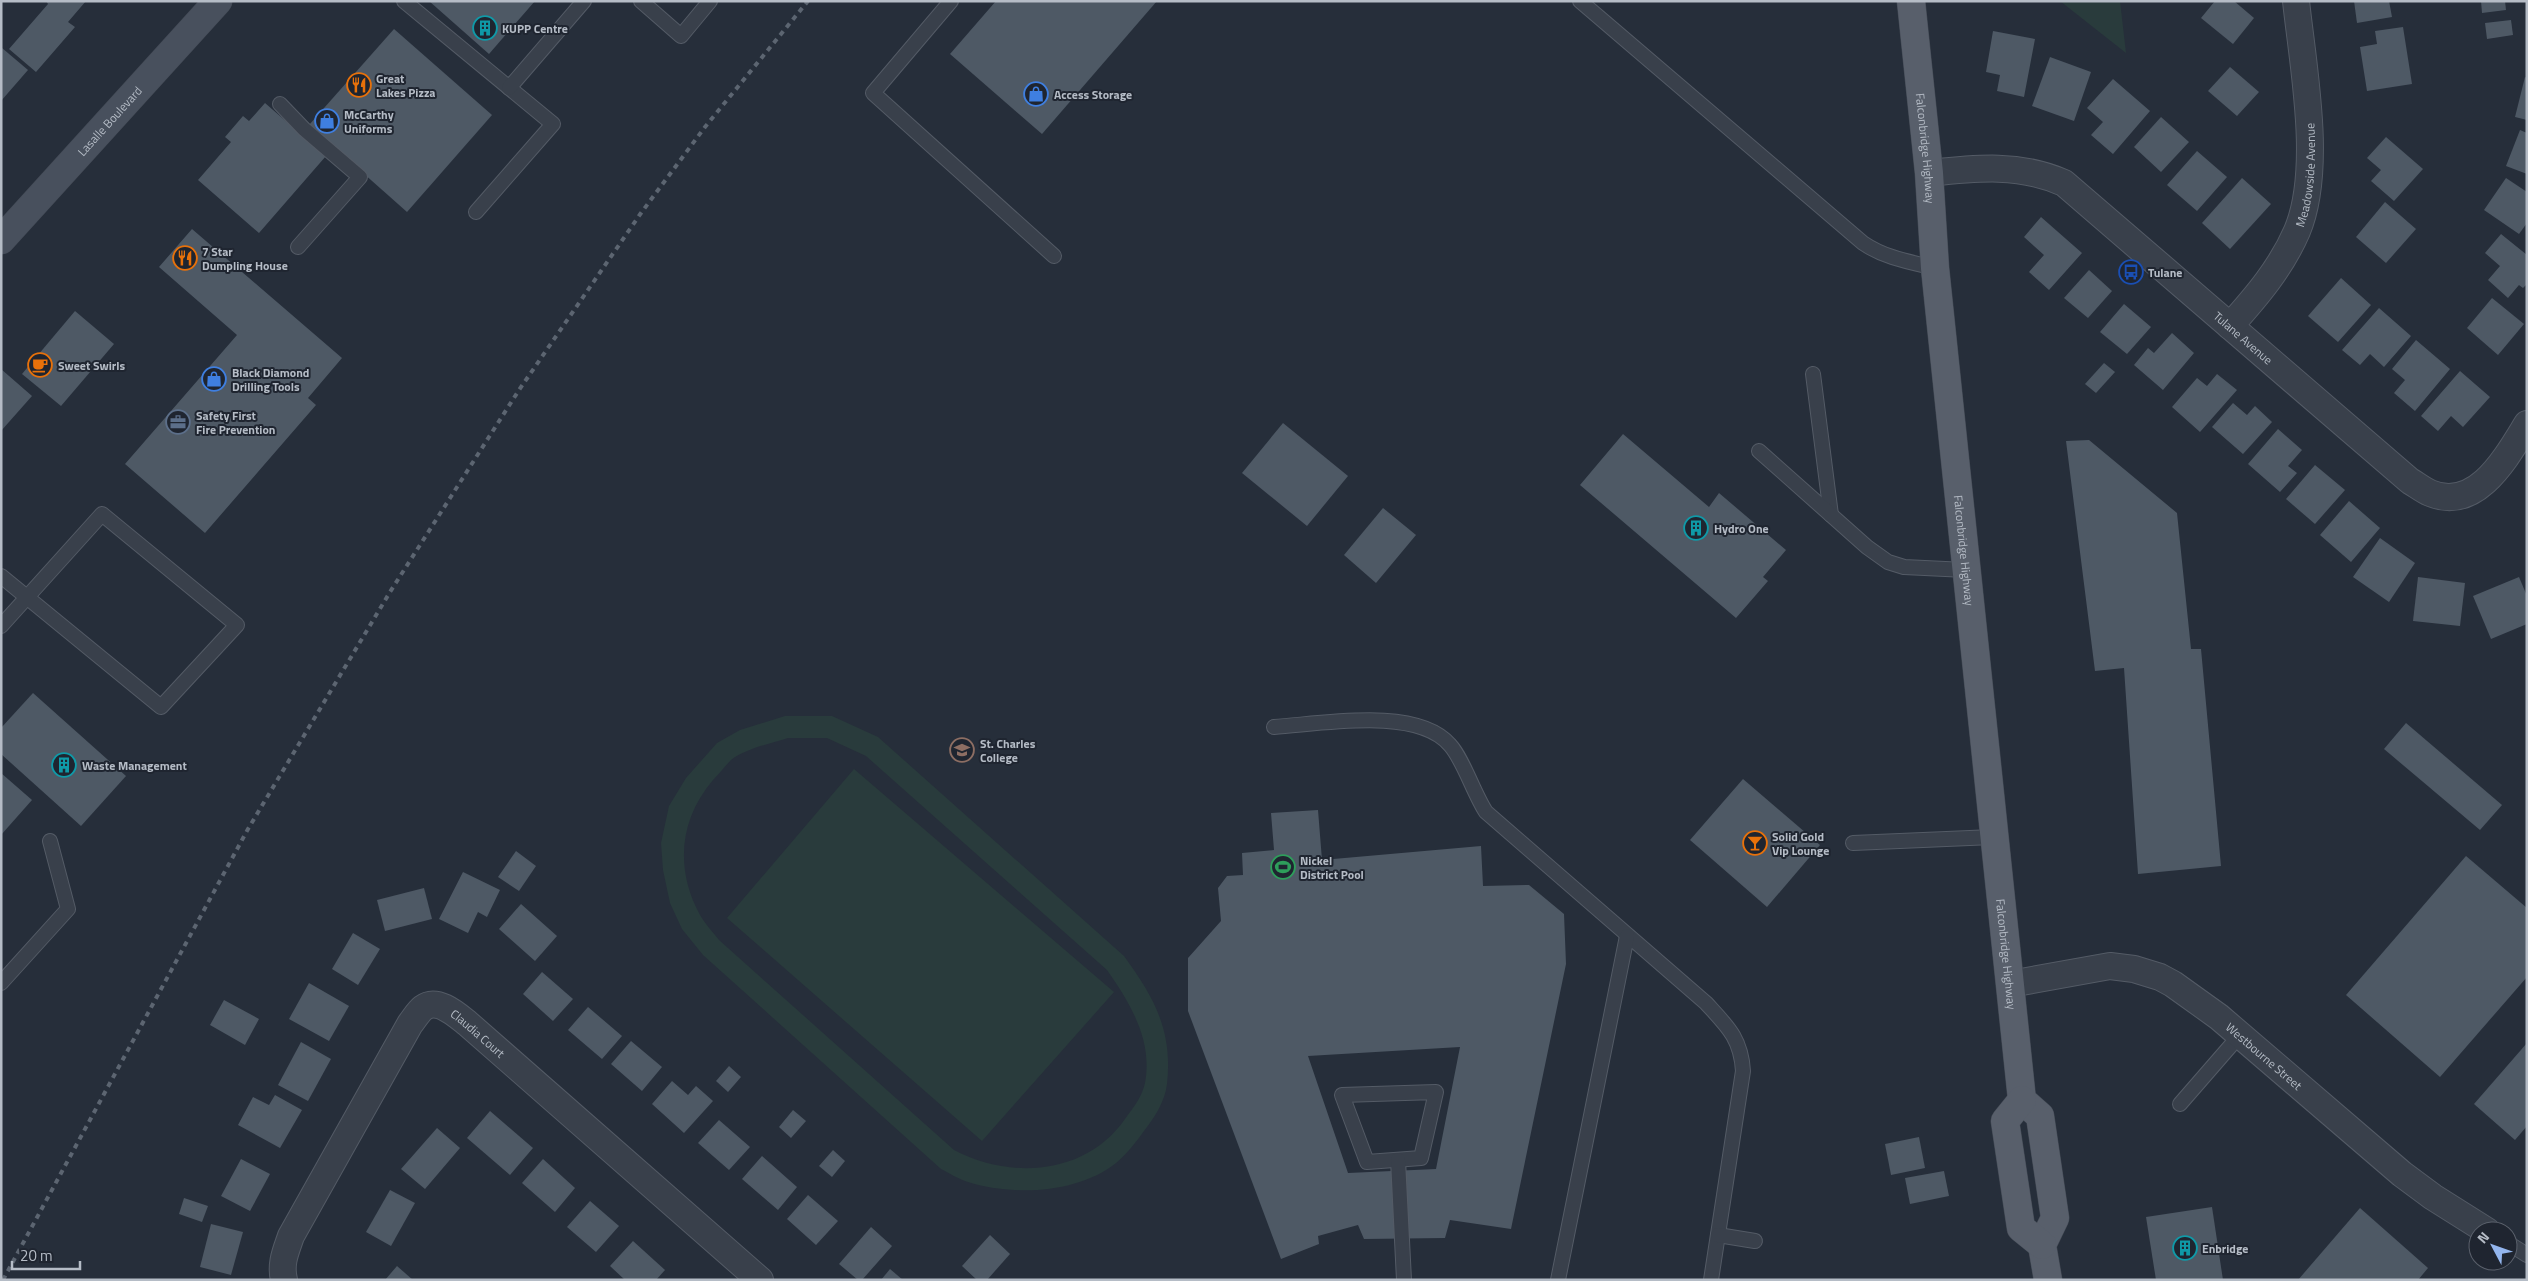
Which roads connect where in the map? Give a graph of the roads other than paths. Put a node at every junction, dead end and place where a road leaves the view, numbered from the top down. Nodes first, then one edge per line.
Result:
1 (218, 1) edge
2 (404, 1) edge
3 (584, 1) edge
4 (641, 1) edge
5 (710, 1) edge
6 (950, 1) edge
7 (1580, 1) edge
8 (1911, 1) edge
9 (2296, 1) edge
10 (510, 88) junction
11 (280, 104) dead end
12 (1928, 173) junction
13 (476, 212) dead end
14 (1, 240) edge
15 (298, 247) dead end
16 (1054, 256) dead end
17 (1935, 268) junction
18 (2230, 326) junction
19 (1813, 374) dead end
20 (2527, 424) edge
21 (1758, 451) dead end
22 (1831, 516) junction
23 (1966, 570) junction
24 (1, 576) edge
25 (26, 597) junction
26 (1, 626) edge
27 (1274, 727) dead end
28 (1993, 837) junction
29 (50, 841) dead end
30 (1853, 843) dead end
31 (1627, 936) junction
32 (1, 984) edge
33 (2010, 984) junction
34 (2240, 1035) junction
35 (2180, 1104) dead end
36 (1398, 1160) junction
37 (2471, 1221) edge
38 (1718, 1235) junction
39 (1755, 1242) dead end
40 (284, 1280) edge
41 (760, 1280) edge
42 (1404, 1280) edge
43 (1558, 1280) edge
44 (1711, 1280) edge
45 (2048, 1280) edge

1 - 14 main road, Lasalle Boulevard
2 - 10 lane
3 - 10 lane
4 - 5 lane
6 - 16 lane
7 - 17 lane
8 - 12 main road, Falconbridge Highway
9 - 18 street, Meadowside Avenue
10 - 13 lane
11 - 15 lane
12 - 17 main road, Falconbridge Highway
12 - 18 street, Tulane Avenue
17 - 23 main road, Falconbridge Highway
18 - 20 street, Tulane Avenue
19 - 22 lane
21 - 22 lane
22 - 23 lane
23 - 28 main road, Falconbridge Highway
24 - 25 lane
25 - 25 lane
25 - 26 lane
27 - 31 lane
28 - 30 lane
28 - 33 main road, Falconbridge Highway
29 - 32 lane
31 - 38 lane
31 - 43 lane
33 - 34 street, Westbourne Street
33 - 45 main road, Falconbridge Highway
34 - 35 lane
34 - 37 street, Westbourne Street
36 - 36 lane
36 - 42 lane
38 - 39 lane
38 - 44 lane
40 - 41 street, Claudia Court

